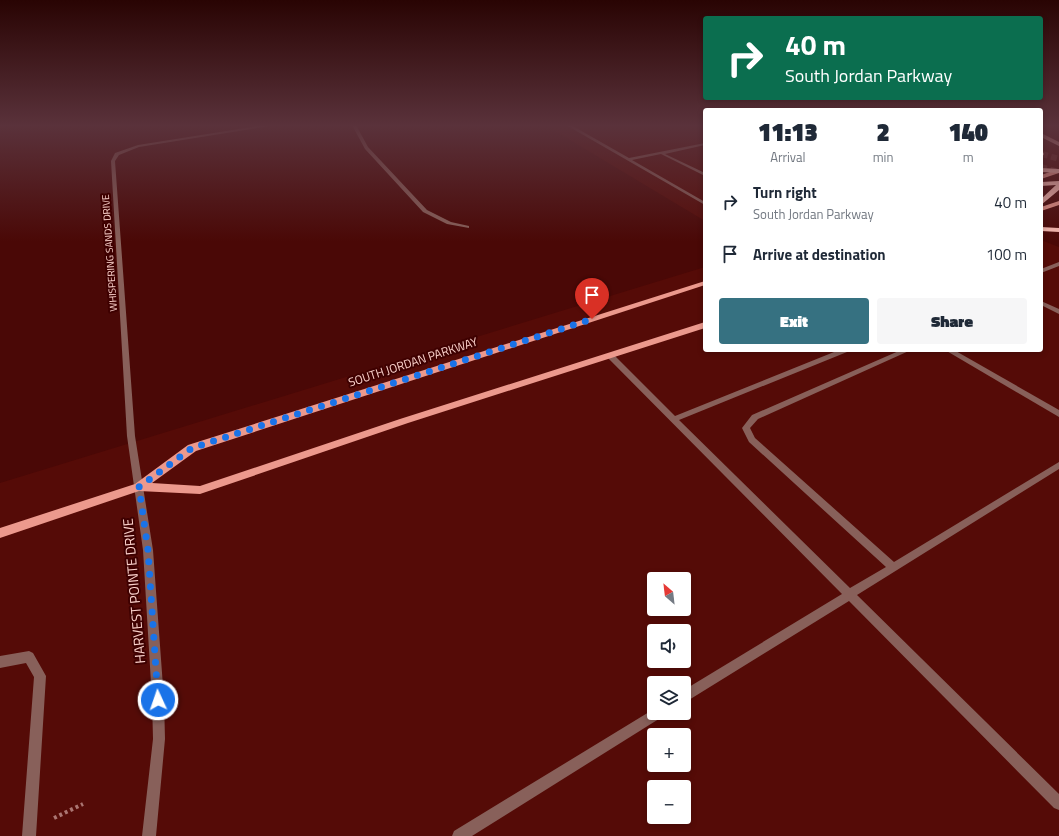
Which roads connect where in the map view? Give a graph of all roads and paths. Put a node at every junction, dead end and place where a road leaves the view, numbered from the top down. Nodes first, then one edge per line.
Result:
1 (114, 164) edge
2 (381, 164) edge
3 (635, 164) edge
4 (683, 164) edge
5 (703, 166) edge
6 (693, 169) junction
7 (1043, 170) edge
8 (1059, 171) edge
9 (703, 174) edge
10 (1043, 176) edge
11 (1059, 182) edge
12 (1043, 184) edge
13 (1059, 186) edge
14 (1043, 202) edge
15 (703, 203) edge
16 (1059, 203) edge
17 (1043, 208) edge
18 (466, 227) dead end
19 (1043, 229) edge
20 (1059, 230) edge
21 (1059, 264) edge
22 (1043, 270) edge
23 (703, 284) edge
24 (1043, 304) edge
25 (1059, 312) edge
26 (703, 326) edge
27 (840, 352) edge
28 (901, 352) edge
29 (952, 352) edge
30 (610, 356) junction
31 (1059, 414) edge
32 (674, 419) junction
33 (1059, 465) edge
34 (139, 487) junction
35 (0, 533) edge
36 (893, 567) junction
37 (850, 594) junction
38 (0, 662) edge
39 (691, 693) edge
40 (647, 720) edge
41 (1059, 803) edge
42 (83, 804) dead end
43 (49, 820) dead end
44 (29, 836) edge
45 (149, 836) edge
46 (459, 836) edge

1 - 34 street, WHISPERING SANDS DRIVE
2 - 18 street
3 - 15 street
4 - 6 street
5 - 6 street
6 - 9 street
7 - 8 highway
8 - 10 main road
11 - 12 highway
13 - 14 highway
16 - 17 main road
19 - 20 highway
21 - 22 street
23 - 34 main road, SOUTH JORDAN PARKWAY
24 - 25 street
26 - 30 main road, SOUTH JORDAN PARKWAY
27 - 32 street
28 - 36 street
29 - 31 street
30 - 32 street
30 - 34 main road, SOUTH JORDAN PARKWAY
32 - 37 street
33 - 36 street
34 - 35 main road, SOUTH JORDAN PARKWAY
34 - 45 street, HARVEST POINTE DRIVE
36 - 37 street
37 - 39 street
37 - 41 street
38 - 44 street
40 - 46 street
42 - 43 path

